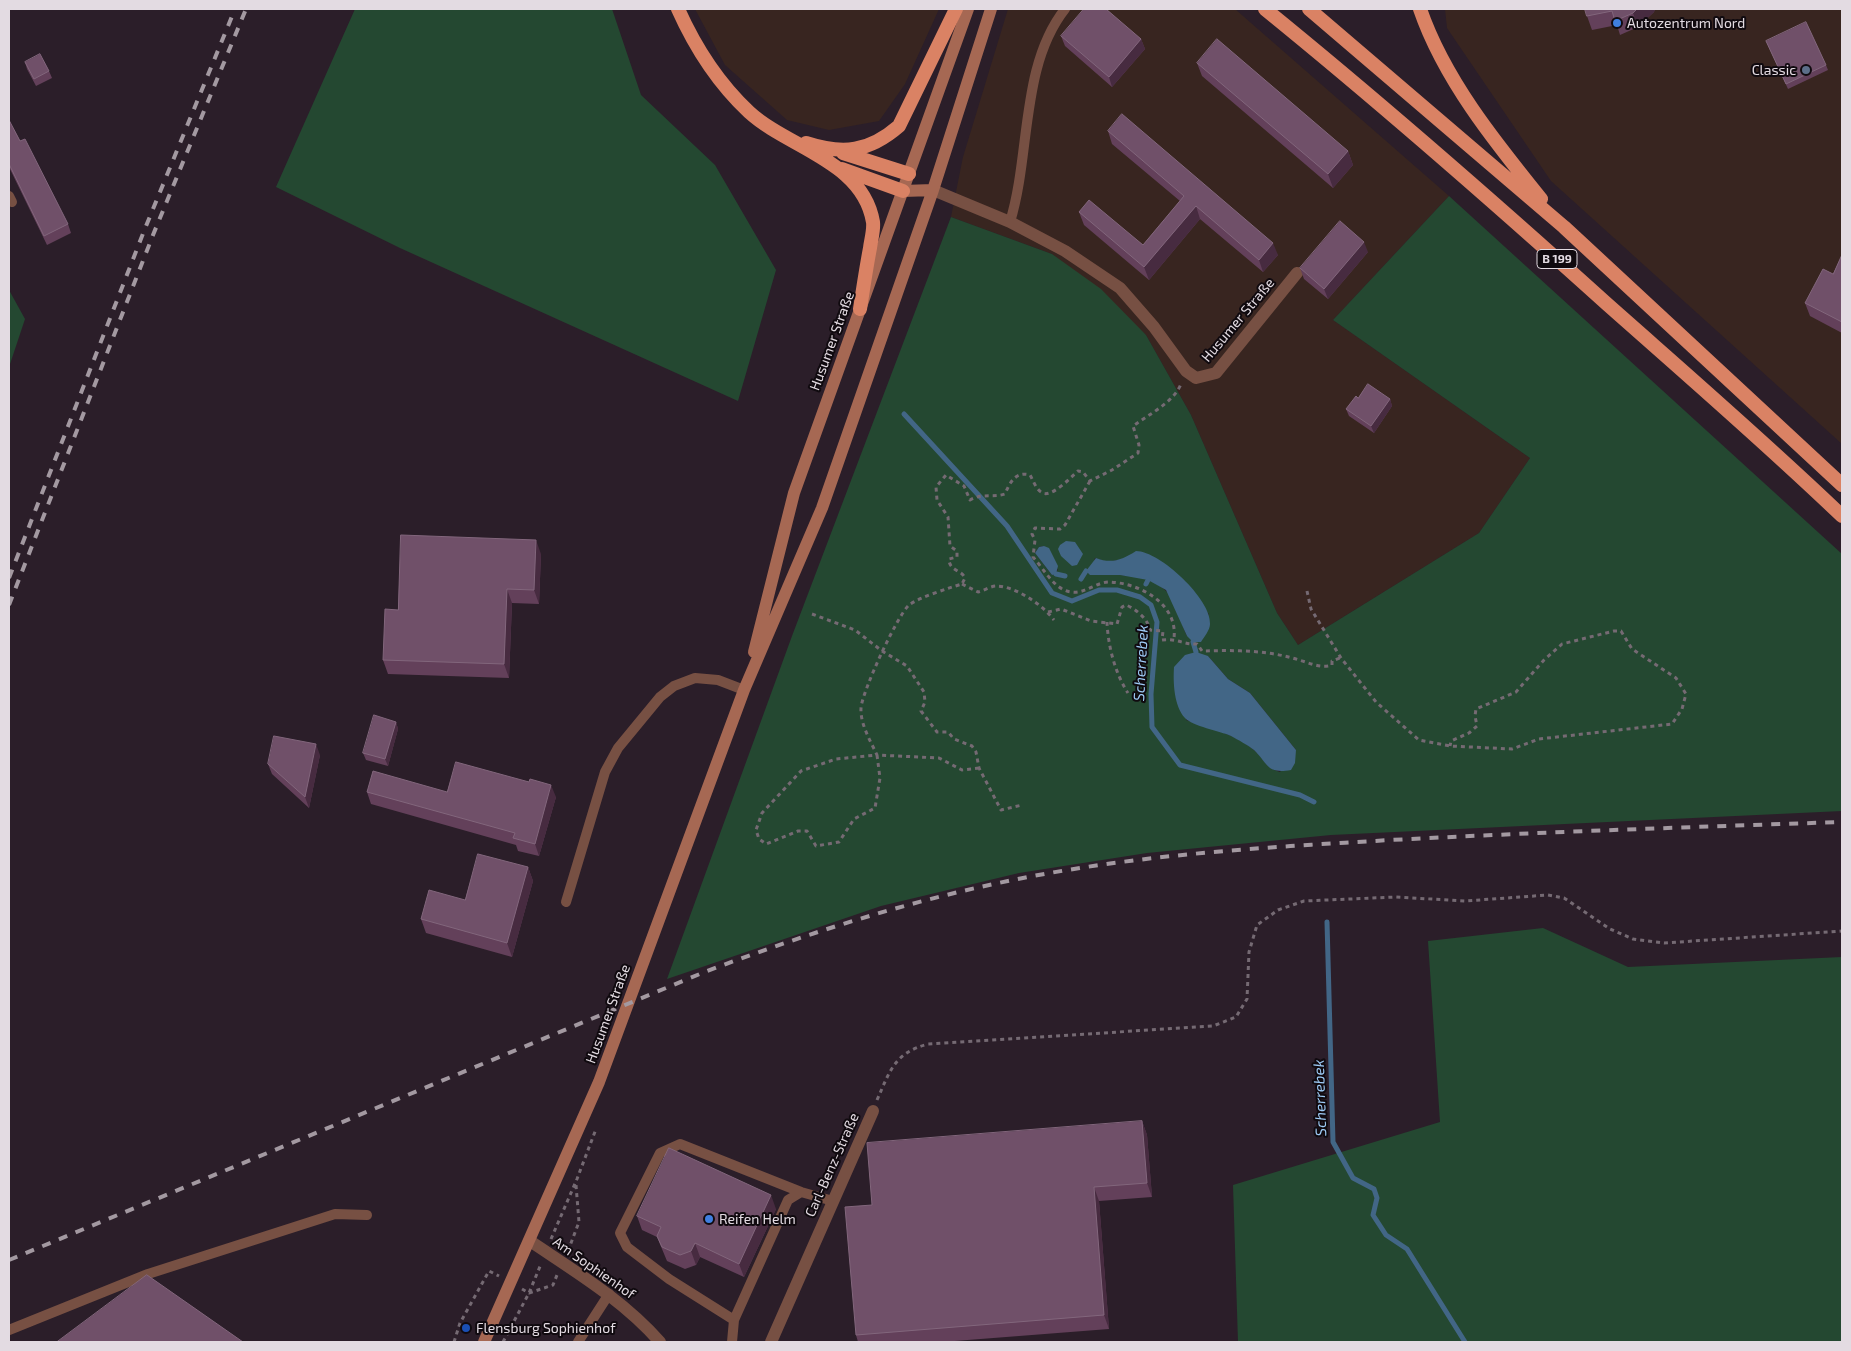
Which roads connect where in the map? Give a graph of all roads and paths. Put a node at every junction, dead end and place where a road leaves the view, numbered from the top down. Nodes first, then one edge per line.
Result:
1 (678, 9) edge
2 (956, 9) edge
3 (968, 9) edge
4 (991, 9) edge
5 (1065, 9) edge
6 (1265, 9) edge
7 (1308, 9) edge
8 (1420, 9) edge
9 (784, 135) junction
10 (838, 151) junction
11 (834, 167) junction
12 (909, 174) junction
13 (933, 190) junction
14 (903, 191) junction
15 (1010, 222) junction
16 (1564, 227) junction
17 (1297, 273) dead end
18 (860, 309) junction
19 (1186, 371) junction
20 (1090, 481) junction
21 (1842, 485) edge
22 (1842, 516) edge
23 (962, 584) junction
24 (1307, 590) dead end
25 (1048, 612) junction
26 (812, 614) dead end
27 (1054, 620) dead end
28 (1107, 622) junction
29 (1174, 638) junction
30 (882, 651) junction
31 (1340, 658) junction
32 (744, 690) junction
33 (1128, 693) dead end
34 (1450, 746) junction
35 (877, 755) junction
36 (980, 768) junction
37 (1022, 805) dead end
38 (566, 902) dead end
39 (1842, 931) edge
40 (873, 1111) joint
41 (801, 1192) junction
42 (833, 1201) junction
43 (367, 1215) dead end
44 (530, 1241) junction
45 (546, 1252) junction
46 (563, 1263) junction
47 (511, 1283) junction
48 (529, 1293) junction
49 (609, 1294) junction
50 (734, 1320) junction
51 (9, 1330) edge
52 (454, 1342) edge
53 (484, 1342) edge
54 (503, 1342) edge
55 (578, 1342) edge
56 (660, 1342) edge
57 (732, 1342) edge
58 (772, 1342) edge

1 - 9 highway
2 - 10 highway
3 - 12 main road, Husumer Straße
4 - 13 main road, Husumer Straße
5 - 15 lane
6 - 22 highway, B 199
7 - 16 highway, B 199
8 - 16 highway
9 - 10 highway
9 - 11 highway
10 - 12 highway
11 - 14 highway
11 - 18 highway
12 - 13 main road
12 - 14 main road, Husumer Straße
13 - 14 main road
13 - 15 street, Husumer Straße
13 - 32 main road, Husumer Straße
14 - 18 main road, Husumer Straße
15 - 19 street, Husumer Straße
16 - 21 highway, B 199
17 - 19 street, Husumer Straße
18 - 32 main road, Husumer Straße
19 - 20 path
20 - 23 path
20 - 29 path
23 - 25 path
23 - 30 path
24 - 31 path
25 - 27 path
25 - 28 path
26 - 30 path
28 - 29 path
28 - 33 path
29 - 31 path
30 - 35 path
30 - 36 path
31 - 34 path
32 - 38 lane
32 - 44 main road, Husumer Straße
34 - 34 path
35 - 35 path
35 - 36 path
36 - 37 path
39 - 40 path
40 - 42 street, Carl-Benz-Straße
41 - 42 lane
41 - 50 lane
41 - 50 lane
42 - 58 street, Carl-Benz-Straße
43 - 51 lane
44 - 45 street, Am Sophienhof
44 - 47 main road, Husumer Straße
45 - 46 street, Am Sophienhof
45 - 46 path
45 - 48 path
46 - 48 path
46 - 49 street, Am Sophienhof
47 - 48 path
47 - 52 path
47 - 53 main road, Husumer Straße
48 - 54 path
49 - 55 lane
49 - 56 street, Am Sophienhof
50 - 57 lane

